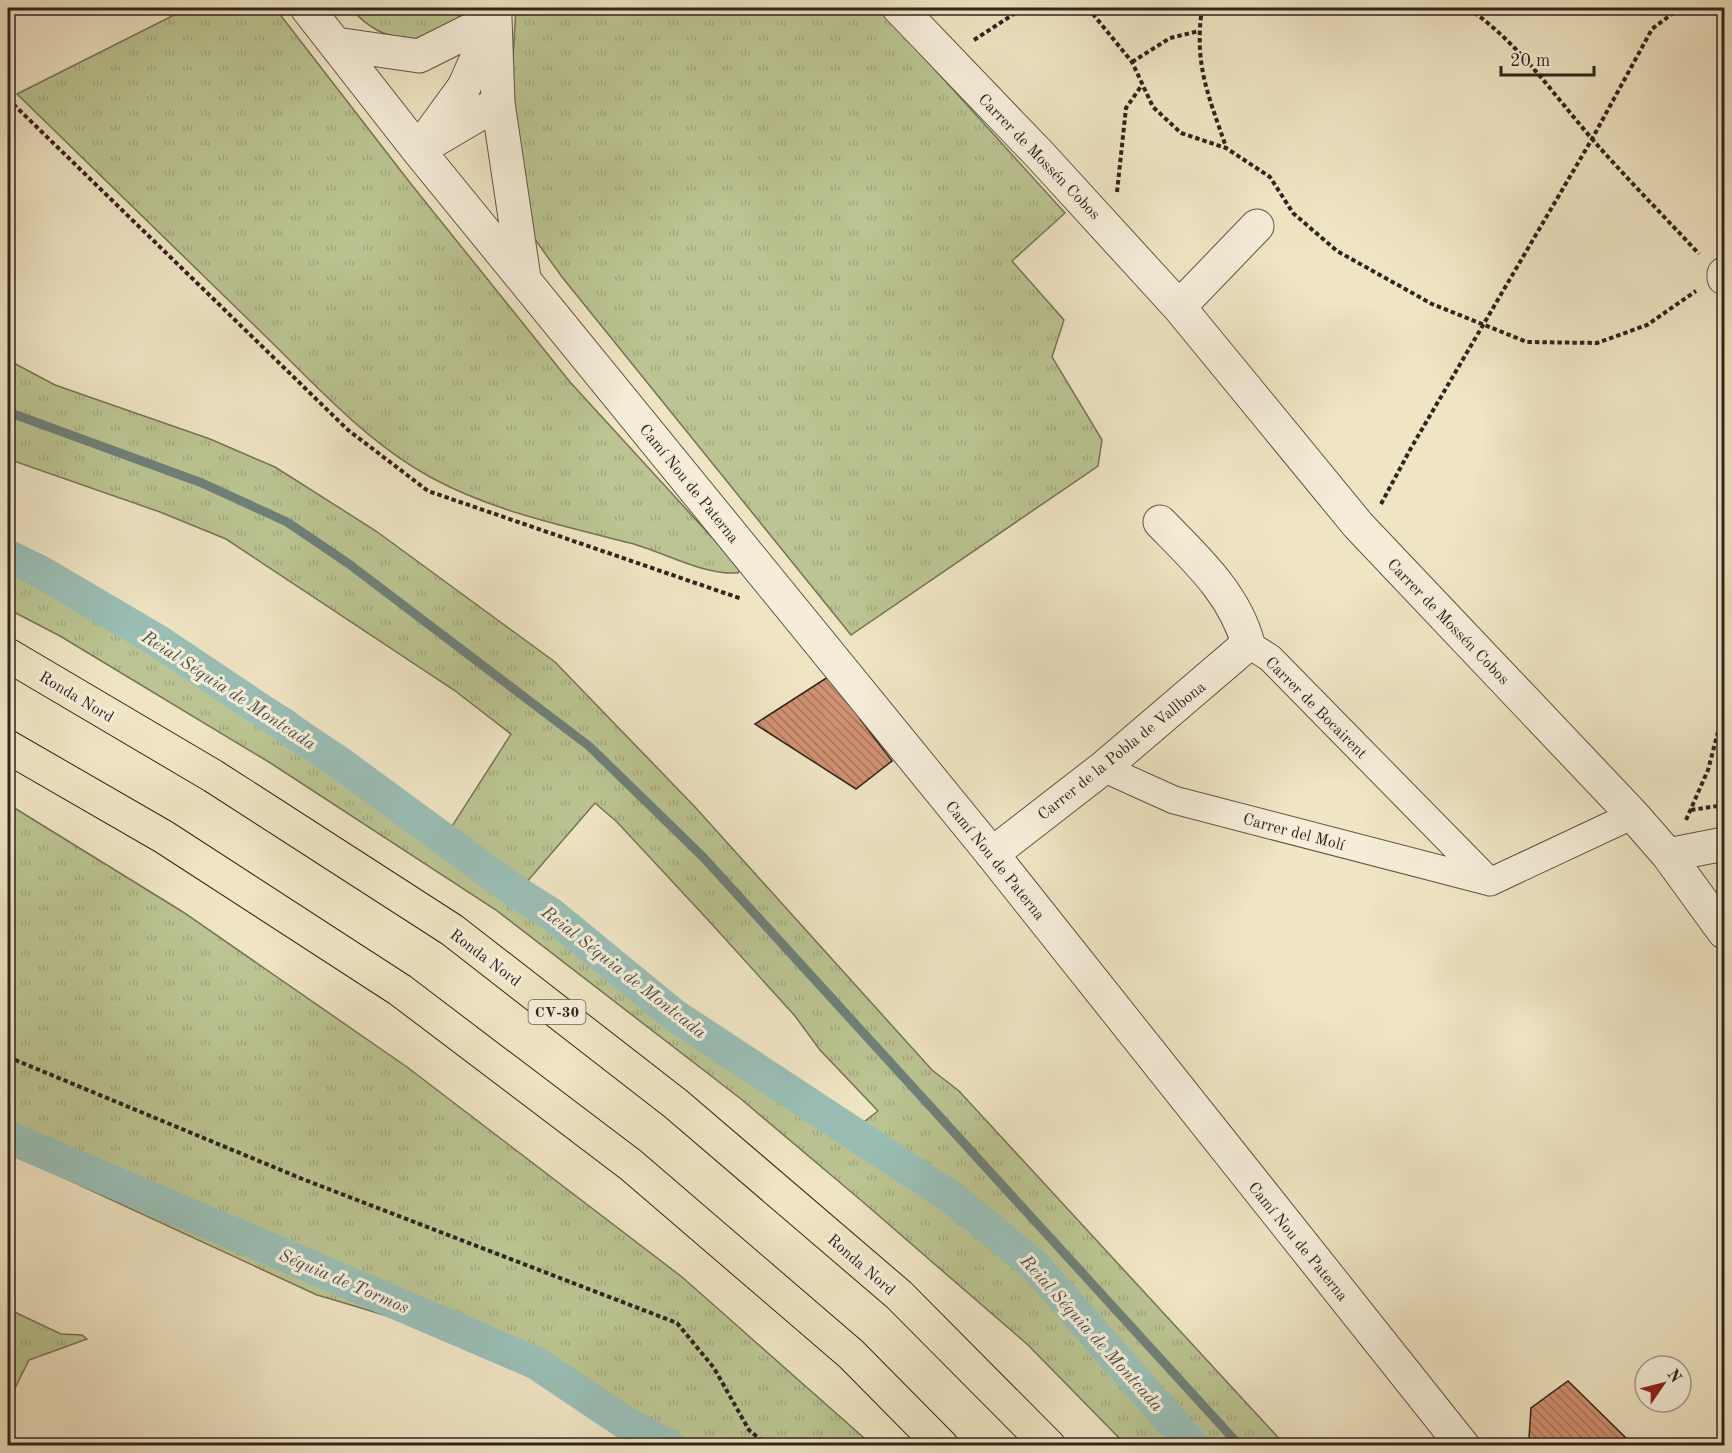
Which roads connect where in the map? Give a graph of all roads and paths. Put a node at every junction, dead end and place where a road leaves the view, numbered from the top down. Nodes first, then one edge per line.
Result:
1 (307, 8) edge
2 (899, 8) edge
3 (1021, 8) edge
4 (1088, 8) edge
5 (1202, 8) edge
6 (1219, 8) edge
7 (1253, 8) edge
8 (1468, 8) edge
9 (1680, 8) edge
10 (495, 13) edge
11 (1199, 31) junction
12 (336, 45) junction
13 (946, 59) junction
14 (1132, 62) junction
15 (1142, 84) junction
16 (8, 99) edge
17 (498, 103) junction
18 (1593, 139) junction
19 (1226, 148) junction
20 (418, 150) junction
21 (1105, 225) junction
22 (1257, 226) dead end
23 (1719, 279) edge
24 (525, 280) junction
25 (1179, 307) junction
26 (1484, 323) junction
27 (1160, 522) dead end
28 (1366, 533) junction
29 (774, 586) junction
30 (1248, 644) junction
31 (8, 655) edge
32 (1725, 709) edge
33 (8, 747) edge
34 (1103, 768) junction
35 (1725, 804) edge
36 (1633, 814) junction
37 (1725, 844) edge
38 (992, 854) junction
39 (1668, 855) junction
40 (1490, 882) junction
41 (1725, 932) edge
42 (8, 1057) edge
43 (768, 1446) edge
44 (942, 1446) edge
45 (1049, 1446) edge
46 (1463, 1446) edge

1 - 12 street, Camí Nou de Paterna
2 - 13 street, Carrer de Mossén Cobos
3 - 13 path
4 - 14 path
5 - 11 path
6 - 7 path
8 - 18 path
9 - 18 path
10 - 12 street
10 - 17 street
10 - 20 street
11 - 14 path
11 - 19 path
12 - 20 street, Camí Nou de Paterna
13 - 21 street, Carrer de Mossén Cobos
14 - 15 path
15 - 19 path
15 - 21 path
16 - 29 path
17 - 20 street
17 - 24 street
18 - 23 path
18 - 26 path
19 - 26 path
20 - 24 street, Camí Nou de Paterna
21 - 25 street, Carrer de Mossén Cobos
22 - 25 street
23 - 26 path
24 - 29 street, Camí Nou de Paterna
25 - 28 street, Carrer de Mossén Cobos
26 - 28 path
27 - 30 street
28 - 36 street, Carrer de Mossén Cobos
29 - 38 street, Camí Nou de Paterna
30 - 34 street, Carrer de la Pobla de Vallbona
30 - 40 street, Carrer de Bocairent
31 - 45 highway, Ronda Nord / CV-30
32 - 35 path
33 - 44 highway
34 - 38 street, Carrer de la Pobla de Vallbona
34 - 40 street, Carrer del Molí
36 - 39 street, Carrer de Mossén Cobos
36 - 40 street
37 - 39 street
38 - 46 street, Camí Nou de Paterna
39 - 41 street, Carrer de Mossén Cobos
42 - 43 path

